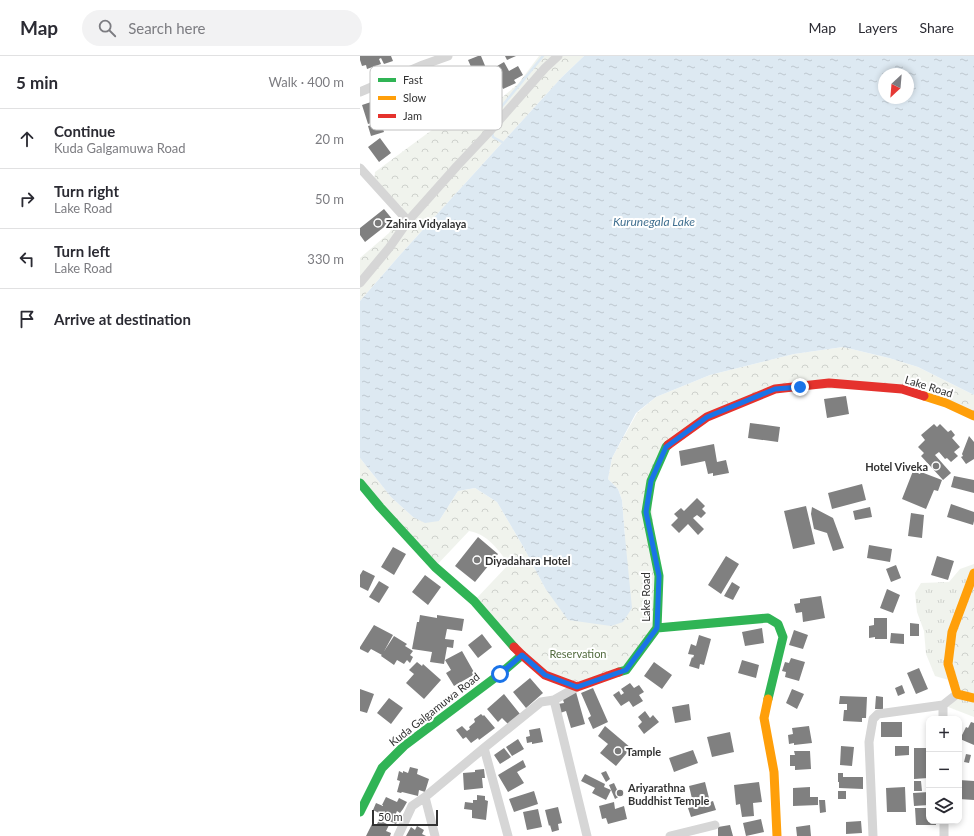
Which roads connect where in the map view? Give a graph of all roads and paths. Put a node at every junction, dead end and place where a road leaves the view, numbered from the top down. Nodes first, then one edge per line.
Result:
1 (448, 56) edge
2 (558, 56) edge
3 (421, 66) edge
4 (370, 88) edge
5 (360, 92) edge
6 (502, 117) edge
7 (491, 130) edge
8 (360, 168) edge
9 (408, 221) junction
10 (360, 283) edge
11 (974, 416) edge
12 (360, 483) edge
13 (974, 573) edge
14 (657, 628) junction
15 (522, 655) junction
16 (577, 687) junction
17 (957, 694) junction
18 (974, 698) edge
19 (554, 700) junction
20 (943, 705) junction
21 (943, 716) edge
22 (484, 748) junction
23 (425, 797) junction
24 (360, 812) edge
25 (944, 824) edge
26 (715, 825) dead end
27 (398, 836) edge
28 (435, 836) edge
29 (508, 836) edge
30 (587, 836) edge
31 (670, 836) edge
32 (777, 836) edge
33 (873, 836) edge
34 (944, 836) edge

1 - 3 street
2 - 6 street
4 - 5 street
7 - 9 street
8 - 9 street
9 - 10 street
11 - 14 main road, Lake Road
12 - 15 main road
13 - 17 main road
14 - 16 main road, Lake Road
14 - 32 main road
15 - 16 main road
15 - 24 main road, Kuda Galgamuwa Road
16 - 19 street
17 - 18 main road
17 - 20 street
19 - 22 street
19 - 30 street
20 - 21 street
20 - 33 street
22 - 23 street
22 - 29 street
23 - 27 street
23 - 28 street
25 - 34 street
26 - 31 street

